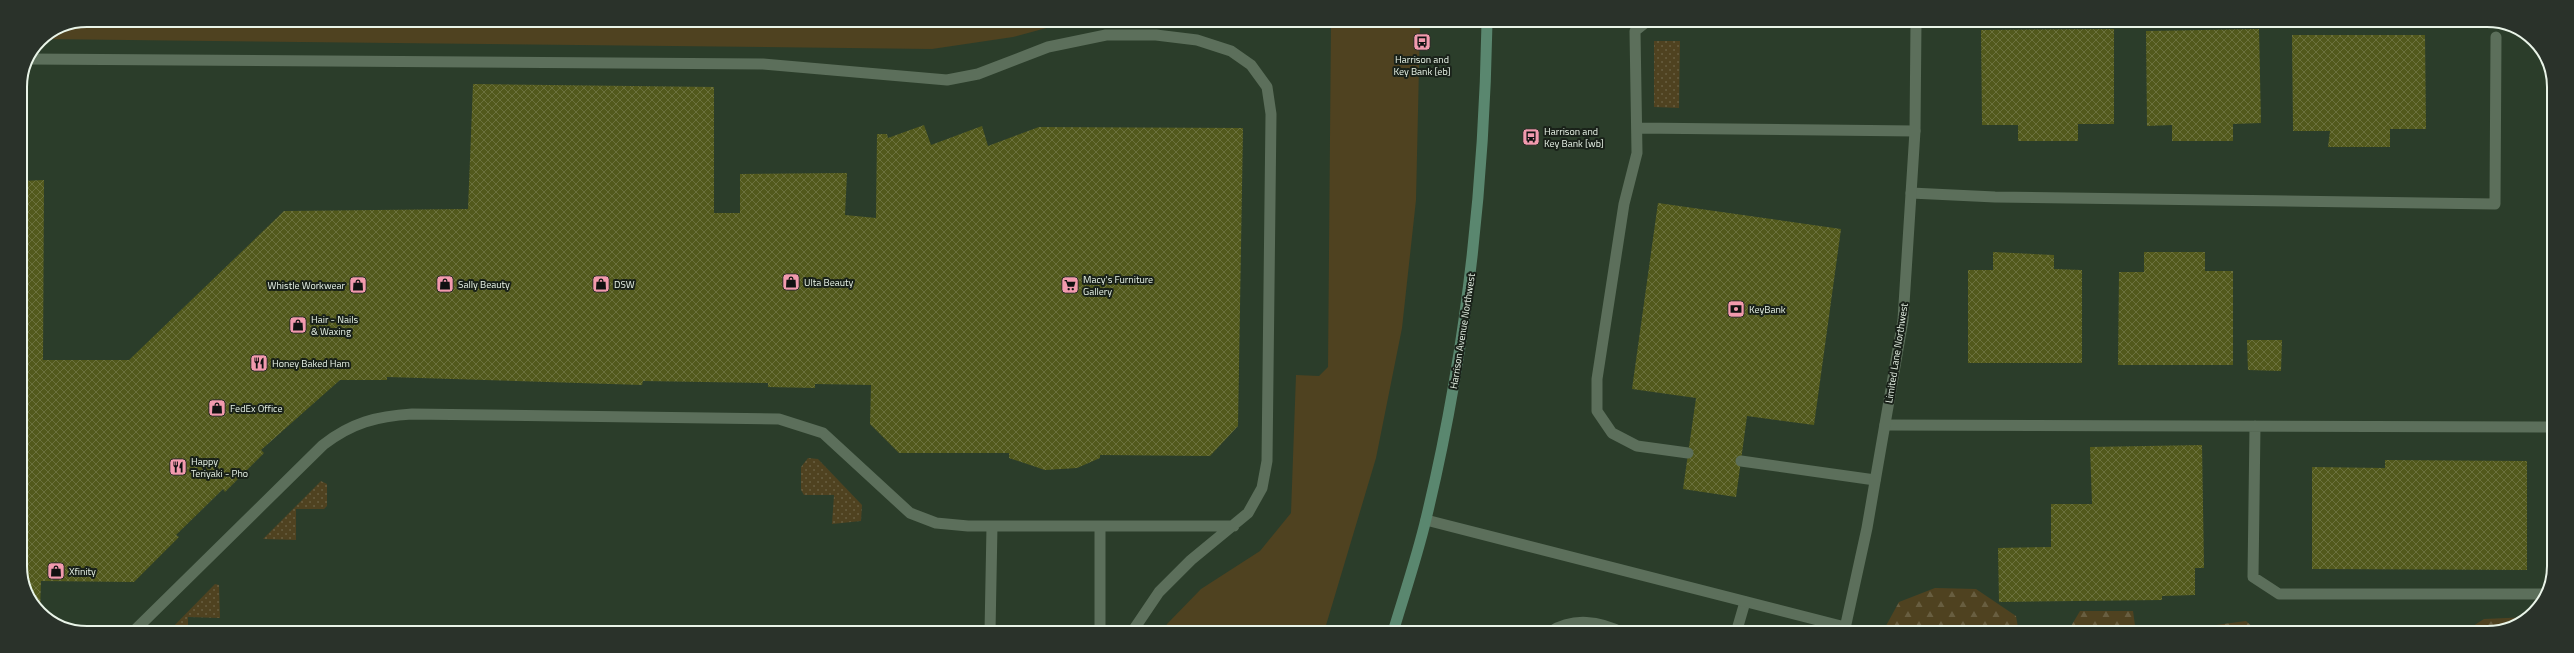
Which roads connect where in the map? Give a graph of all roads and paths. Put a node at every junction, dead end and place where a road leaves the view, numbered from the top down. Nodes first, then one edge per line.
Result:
1 (1487, 27) edge
2 (1640, 27) edge
3 (1916, 27) edge
4 (2496, 38) dead end
5 (34, 59) edge
6 (1637, 128) junction
7 (1915, 131) junction
8 (1911, 193) junction
9 (1885, 425) junction
10 (2255, 426) junction
11 (2547, 427) edge
12 (1688, 453) dead end
13 (1741, 461) dead end
14 (1875, 480) junction
15 (1426, 520) junction
16 (992, 526) junction
17 (1100, 526) junction
18 (1234, 526) junction
19 (2540, 594) edge
20 (1745, 602) junction
21 (139, 626) edge
22 (990, 626) edge
23 (1100, 626) edge
24 (1136, 626) edge
25 (1395, 626) edge
26 (1564, 626) edge
27 (1609, 626) edge
28 (1738, 626) edge
29 (1831, 626) edge
30 (1846, 626) edge

1 - 15 main road, Harrison Avenue Northwest
2 - 6 street
3 - 7 street, Limited Lane Northwest
4 - 8 street
5 - 18 street
6 - 7 street
6 - 12 street
7 - 8 street, Limited Lane Northwest
8 - 9 street, Limited Lane Northwest
9 - 10 street
9 - 14 street, Limited Lane Northwest
10 - 11 street
10 - 19 street
13 - 14 street
14 - 30 street, Limited Lane Northwest
15 - 20 street
15 - 25 main road, Harrison Avenue Northwest
16 - 17 street
16 - 21 street
16 - 22 street
17 - 18 street
17 - 23 street
18 - 24 street
20 - 28 street
20 - 29 street
26 - 27 street

